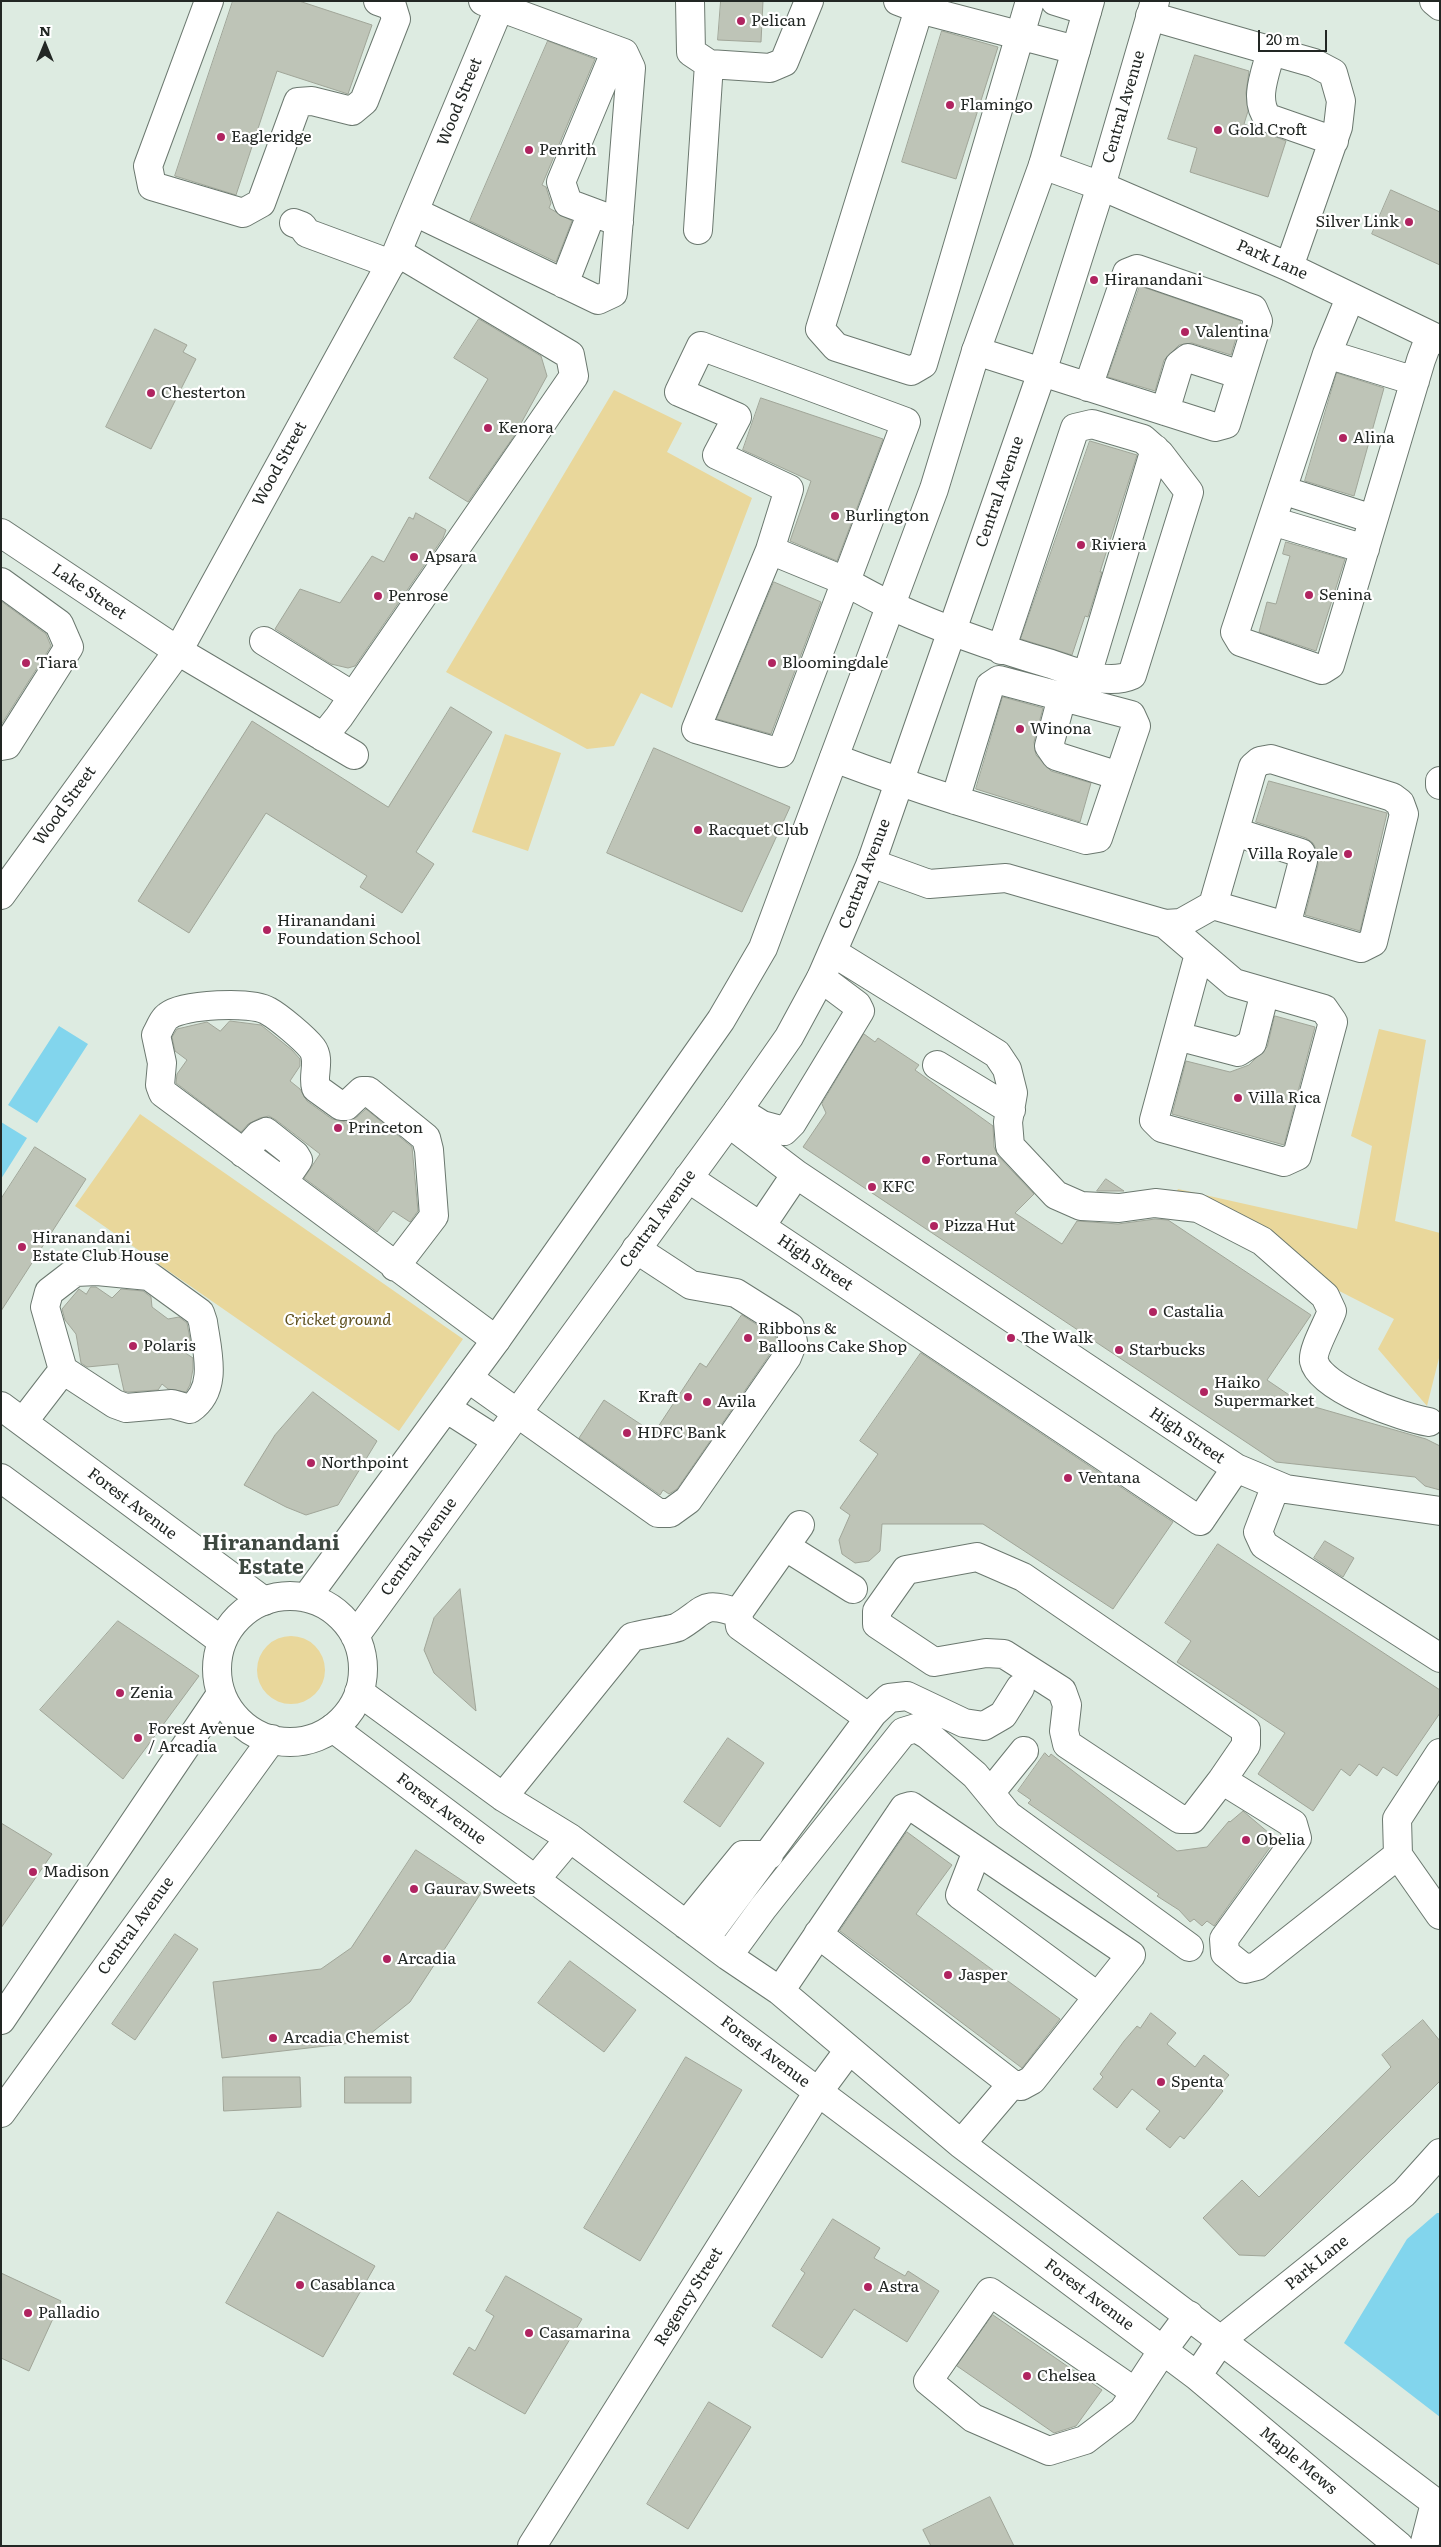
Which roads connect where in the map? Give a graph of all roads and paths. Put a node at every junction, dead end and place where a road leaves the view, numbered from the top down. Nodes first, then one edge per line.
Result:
1 (209, 1) edge
2 (378, 1) edge
3 (690, 1) edge
4 (809, 1) edge
5 (1030, 1) edge
6 (1055, 1) edge
7 (1434, 1) edge
8 (495, 3) edge
9 (909, 5) edge
10 (1089, 6) edge
11 (1440, 6) edge
12 (1152, 9) edge
13 (1020, 33) junction
14 (616, 50) junction
15 (1076, 50) junction
16 (1271, 51) junction
17 (709, 64) junction
18 (1334, 140) junction
19 (1043, 165) junction
20 (1101, 186) junction
21 (415, 212) junction
22 (592, 212) junction
23 (619, 222) junction
24 (297, 229) dead end
25 (698, 230) dead end
26 (394, 258) junction
27 (1289, 267) junction
28 (564, 284) junction
29 (1350, 298) junction
30 (1435, 338) edge
31 (976, 351) junction
32 (1328, 354) junction
33 (1042, 372) junction
34 (1241, 375) junction
35 (1414, 381) junction
36 (1088, 387) junction
37 (1164, 411) junction
38 (1155, 449) junction
39 (1282, 490) junction
40 (1373, 519) junction
41 (1272, 521) junction
42 (1, 533) edge
43 (1365, 549) junction
44 (770, 550) junction
45 (1, 582) edge
46 (847, 583) junction
47 (891, 606) junction
48 (951, 632) junction
49 (264, 641) dead end
50 (1001, 650) junction
51 (178, 651) junction
52 (1086, 675) junction
53 (353, 696) junction
54 (1062, 697) junction
55 (323, 737) junction
56 (1, 746) edge
57 (354, 755) dead end
58 (834, 758) junction
59 (1119, 776) junction
60 (899, 783) junction
61 (955, 800) junction
62 (1235, 832) junction
63 (871, 863) junction
64 (1, 895) edge
65 (1213, 905) junction
66 (1165, 924) junction
67 (1286, 926) junction
68 (834, 953) junction
69 (1199, 954) junction
70 (821, 978) junction
71 (1265, 992) junction
72 (1177, 1036) junction
73 (937, 1065) dead end
74 (1011, 1110) junction
75 (734, 1116) junction
76 (796, 1174) junction
77 (688, 1178) junction
78 (761, 1226) junction
79 (636, 1249) junction
80 (395, 1267) junction
81 (496, 1340) junction
82 (63, 1370) junction
83 (468, 1378) junction
84 (1, 1406) edge
85 (446, 1408) junction
86 (515, 1413) junction
87 (23, 1422) junction
88 (1429, 1422) dead end
89 (496, 1440) junction
90 (1236, 1468) junction
91 (1, 1478) edge
92 (1276, 1485) junction
93 (1440, 1511) edge
94 (853, 1589) dead end
95 (306, 1598) junction
96 (264, 1601) junction
97 (738, 1613) junction
98 (355, 1636) junction
99 (222, 1642) junction
100 (1440, 1658) edge
101 (1020, 1688) dead end
102 (359, 1692) junction
103 (221, 1694) junction
104 (869, 1718) junction
105 (333, 1728) junction
106 (272, 1739) junction
107 (1024, 1751) dead end
108 (1440, 1754) edge
109 (1222, 1780) junction
110 (990, 1793) junction
111 (504, 1797) junction
112 (570, 1838) junction
113 (977, 1851) junction
114 (1398, 1855) junction
115 (535, 1880) junction
116 (1440, 1915) edge
117 (695, 1932) junction
118 (818, 1934) junction
119 (1190, 1947) dead end
120 (728, 1956) junction
121 (780, 1991) junction
122 (1097, 1996) junction
123 (1, 2020) edge
124 (849, 2050) junction
125 (1012, 2084) junction
126 (818, 2092) junction
127 (1, 2113) edge
128 (961, 2144) junction
129 (1440, 2153) edge
130 (1040, 2203) junction
131 (1012, 2237) junction
132 (1189, 2315) junction
133 (1222, 2339) junction
134 (1163, 2350) junction
135 (1197, 2376) junction
136 (1135, 2392) junction
137 (1438, 2504) edge
138 (532, 2546) edge
139 (1399, 2546) edge
140 (1424, 2546) edge

1 - 2 street
3 - 17 street
4 - 17 street
5 - 13 street
6 - 10 street
7 - 11 street
8 - 14 street
8 - 21 street, Wood Street
9 - 13 street
9 - 13 street
10 - 15 street
12 - 16 street
12 - 20 street, Central Avenue
13 - 15 street
14 - 22 street
14 - 23 street
15 - 19 street
16 - 18 street
16 - 18 street
17 - 25 street
18 - 27 street
19 - 20 street, Park Lane
19 - 31 street
20 - 27 street, Park Lane
20 - 33 street, Central Avenue
21 - 26 street, Wood Street
21 - 28 street
22 - 23 street
22 - 28 street
23 - 28 street
24 - 26 street
26 - 51 street, Wood Street
26 - 53 street
27 - 29 street, Park Lane
29 - 30 street, Park Lane
29 - 32 street
30 - 35 street
31 - 33 street
31 - 47 street
32 - 35 street
32 - 39 street
33 - 36 street
33 - 48 street, Central Avenue
34 - 36 street
34 - 37 street
34 - 37 street
35 - 40 street
36 - 37 street
38 - 50 street
38 - 52 street
38 - 52 street
39 - 40 street
39 - 41 street
40 - 43 street
41 - 43 street
41 - 43 street
42 - 51 street, Lake Street
44 - 46 street
44 - 46 street
44 - 46 street
45 - 56 street
46 - 47 street
47 - 48 street
47 - 58 street
48 - 50 street
48 - 60 street, Central Avenue
49 - 53 street
50 - 52 street
51 - 55 street, Lake Street
51 - 64 street, Wood Street
53 - 55 street
54 - 59 street
54 - 59 street
54 - 61 street
55 - 57 street, Lake Street
58 - 60 street
58 - 81 street
59 - 61 street
60 - 61 street
60 - 63 street, Central Avenue
62 - 65 street
62 - 67 street
62 - 67 street
63 - 66 street
63 - 68 street, Central Avenue
65 - 66 street
65 - 67 street
66 - 69 street
68 - 70 street, Central Avenue
68 - 74 street
69 - 71 street
69 - 72 street
70 - 75 street, Central Avenue
70 - 75 street
71 - 72 street
71 - 72 street
73 - 74 street
74 - 88 street
75 - 76 street, High Street
75 - 77 street, Central Avenue
76 - 78 street, High Street
76 - 90 street, High Street
77 - 78 street, High Street
77 - 79 street, Central Avenue
78 - 90 street, High Street
79 - 86 street, Central Avenue
79 - 86 street
80 - 80 street
80 - 81 street
81 - 83 street
82 - 82 street
82 - 87 street
83 - 85 street
83 - 86 street
84 - 87 street, Forest Avenue
85 - 89 street
85 - 95 street
86 - 89 street, Central Avenue
87 - 96 street, Forest Avenue
89 - 98 street, Central Avenue
90 - 92 street
91 - 99 street
92 - 93 street
92 - 100 street
94 - 97 street
95 - 96 street
95 - 98 street
96 - 99 street
97 - 104 street
97 - 111 street
98 - 102 street
99 - 103 street
101 - 104 street
102 - 105 street
102 - 111 street
103 - 106 street
103 - 123 street
104 - 117 street
105 - 106 street
105 - 115 street, Forest Avenue
106 - 127 street, Central Avenue
107 - 110 street
108 - 114 street
109 - 109 street
109 - 114 street
110 - 119 street
110 - 120 street
111 - 112 street
112 - 115 street
112 - 117 street
113 - 118 street
113 - 122 street
113 - 122 street
114 - 116 street
115 - 126 street, Forest Avenue
117 - 120 street
118 - 121 street
118 - 125 street
120 - 121 street
121 - 124 street
122 - 125 street
124 - 126 street, Regency Street
124 - 128 street
125 - 128 street
126 - 131 street, Forest Avenue
126 - 138 street, Regency Street
128 - 130 street
129 - 133 street, Park Lane
130 - 131 street
130 - 132 street
131 - 134 street, Forest Avenue
132 - 133 street
132 - 134 street
133 - 135 street, Park Lane
133 - 137 street
134 - 135 street, Forest Avenue
134 - 136 street
135 - 139 street, Maple Mews
136 - 136 street
137 - 140 street

